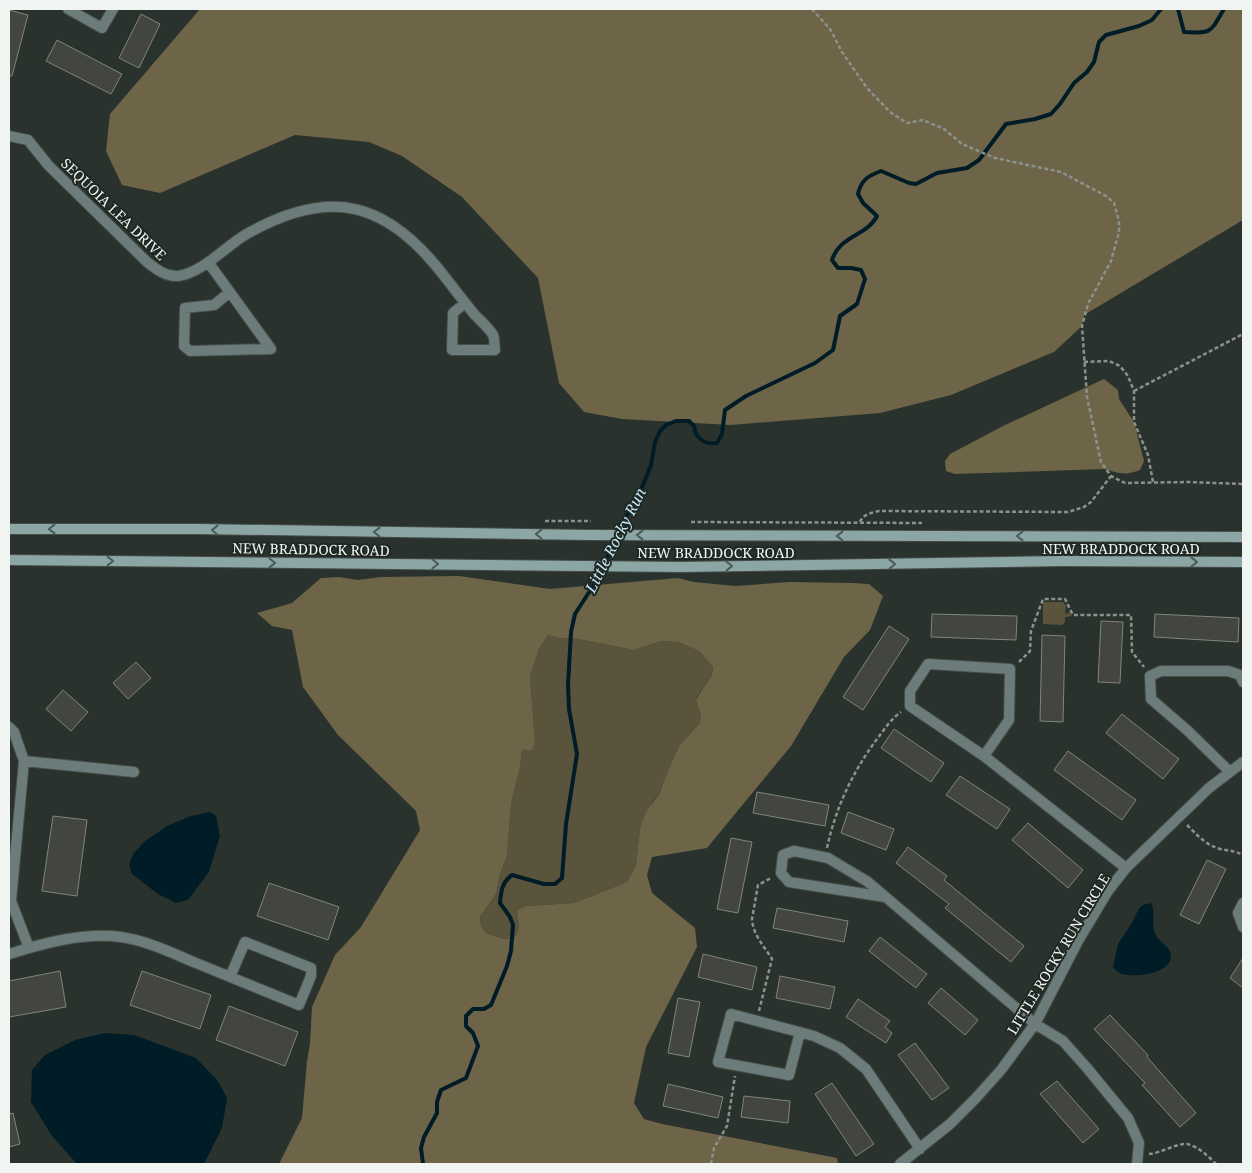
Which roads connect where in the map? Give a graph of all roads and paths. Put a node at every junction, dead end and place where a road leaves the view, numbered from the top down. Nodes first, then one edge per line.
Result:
1 (68, 9) edge
2 (113, 9) edge
3 (812, 9) edge
4 (9, 136) edge
5 (208, 262) junction
6 (230, 292) junction
7 (465, 303) junction
8 (1243, 334) edge
9 (1084, 362) junction
10 (1134, 391) junction
11 (1111, 476) junction
12 (1153, 483) junction
13 (1243, 484) edge
14 (860, 522) dead end
15 (9, 529) edge
16 (1243, 537) edge
17 (9, 560) edge
18 (1243, 562) edge
19 (1010, 669) junction
20 (1150, 676) junction
21 (1243, 682) edge
22 (910, 706) junction
23 (9, 727) edge
24 (984, 756) junction
25 (24, 761) junction
26 (1243, 762) edge
27 (134, 772) dead end
28 (1230, 772) junction
29 (1180, 816) junction
30 (1243, 855) edge
31 (825, 857) junction
32 (1126, 868) junction
33 (781, 873) junction
34 (885, 897) junction
35 (1243, 903) edge
36 (1243, 927) edge
37 (29, 948) junction
38 (9, 954) edge
39 (230, 977) junction
40 (756, 1021) junction
41 (1035, 1024) junction
42 (800, 1032) junction
43 (738, 1065) junction
44 (920, 1149) junction
45 (1137, 1160) edge
46 (711, 1164) edge
47 (900, 1164) edge
48 (1216, 1164) edge

1 - 2 street
3 - 9 path
4 - 5 street, SEQUOIA LEA DRIVE
5 - 6 street
5 - 7 street, SEQUOIA LEA DRIVE
6 - 6 street
7 - 7 street, SEQUOIA LEA DRIVE
8 - 10 path
9 - 10 path
9 - 11 path
10 - 12 path
11 - 12 path
11 - 14 path
12 - 13 path
16 -> 15 main road, NEW BRADDOCK ROAD
17 -> 18 main road, NEW BRADDOCK ROAD
19 - 20 path
19 - 22 street
19 - 24 street
20 - 21 street
20 - 28 street
22 - 24 street
22 - 31 path
23 - 25 street
24 - 32 street
25 - 27 street
25 - 37 street
26 - 28 street, LITTLE ROCKY RUN CIRCLE
28 - 29 street, LITTLE ROCKY RUN CIRCLE
29 - 30 path
29 - 32 street, LITTLE ROCKY RUN CIRCLE
31 - 33 street
31 - 34 street
32 - 41 street, LITTLE ROCKY RUN CIRCLE
33 - 34 street
33 - 40 path
34 - 41 street
35 - 36 street
37 - 38 street
37 - 39 street
39 - 39 street
40 - 42 street
40 - 43 street
41 - 44 street, LITTLE ROCKY RUN CIRCLE
41 - 45 street
42 - 43 street
42 - 44 street
43 - 46 path
44 - 47 street, LITTLE ROCKY RUN CIRCLE
45 - 48 path

